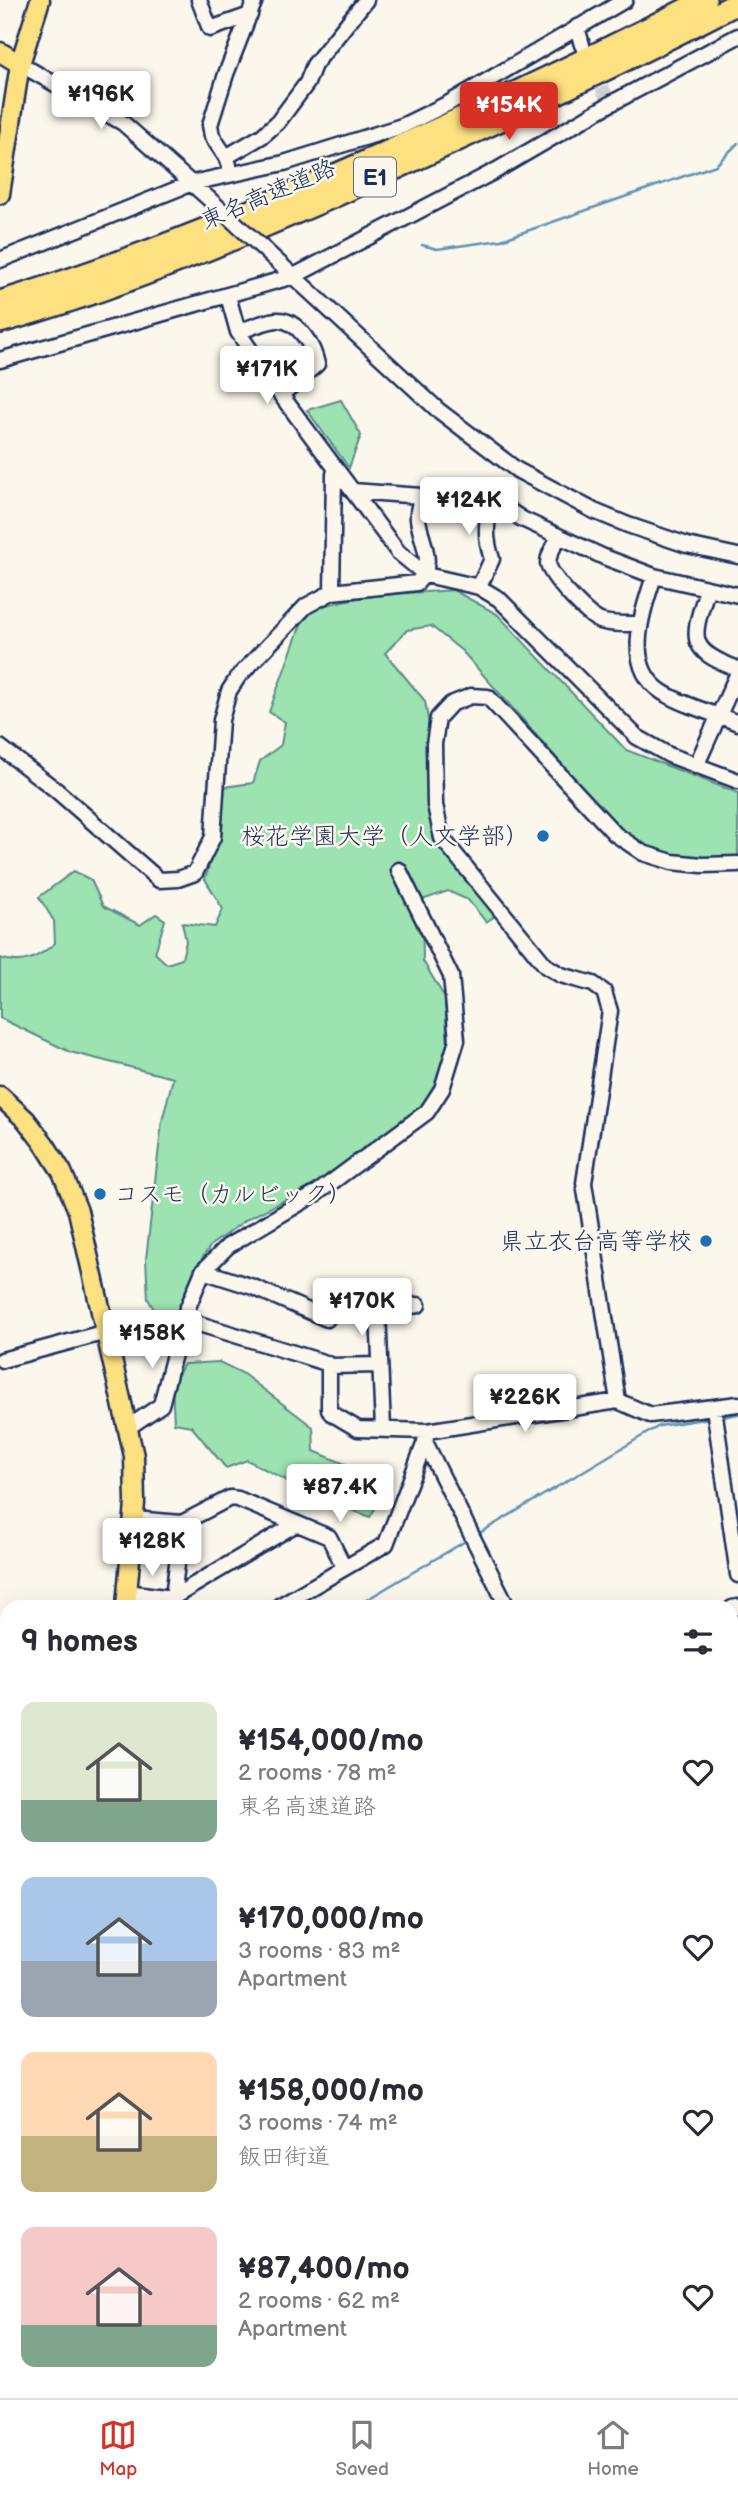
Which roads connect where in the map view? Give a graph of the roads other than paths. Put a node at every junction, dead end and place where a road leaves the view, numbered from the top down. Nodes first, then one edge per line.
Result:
1 (40, 0) edge
2 (199, 0) edge
3 (255, 0) edge
4 (366, 0) edge
5 (625, 0) edge
6 (705, 0) edge
7 (738, 3) edge
8 (250, 15) junction
9 (577, 27) junction
10 (738, 36) edge
11 (582, 45) dead end
12 (0, 52) edge
13 (20, 64) junction
14 (3, 150) edge
15 (226, 158) junction
16 (231, 173) junction
17 (192, 183) junction
18 (0, 194) edge
19 (0, 260) edge
20 (294, 276) junction
21 (228, 296) junction
22 (0, 302) edge
23 (0, 322) edge
24 (239, 332) junction
25 (0, 360) edge
26 (281, 395) junction
27 (336, 469) junction
28 (353, 491) junction
29 (421, 496) junction
30 (493, 500) junction
31 (559, 537) junction
32 (738, 556) edge
33 (426, 575) junction
34 (654, 576) junction
35 (479, 587) junction
36 (707, 590) junction
37 (332, 592) junction
38 (738, 595) edge
39 (639, 624) junction
40 (738, 671) edge
41 (718, 715) junction
42 (738, 723) edge
43 (0, 747) edge
44 (696, 766) junction
45 (738, 781) edge
46 (738, 864) edge
47 (399, 870) dead end
48 (0, 1096) edge
49 (203, 1270) junction
50 (418, 1305) dead end
51 (378, 1311) junction
52 (183, 1319) junction
53 (106, 1332) junction
54 (2, 1360) dead end
55 (380, 1365) junction
56 (329, 1366) junction
57 (618, 1401) junction
58 (738, 1404) edge
59 (714, 1408) junction
60 (129, 1427) junction
61 (383, 1429) junction
62 (426, 1437) junction
63 (133, 1519) junction
64 (182, 1523) junction
65 (296, 1524) junction
66 (344, 1567) junction
67 (738, 1575) edge
68 (127, 1599) edge
69 (172, 1600) edge
70 (175, 1600) edge
71 (289, 1600) edge
72 (504, 1600) edge

1 - 13 main road
2 - 8 street
3 - 8 street
4 - 15 street
5 - 9 street
6 - 22 highway, 東名高速道路 / E1
7 - 23 highway, 東名高速道路 / E1
8 - 15 street
9 - 11 street
9 - 16 street
10 - 20 street
12 - 13 main road
13 - 14 main road
13 - 17 street
14 - 18 main road
15 - 16 street
16 - 17 street
17 - 19 street
17 - 20 street, bridge
20 - 21 street
20 - 32 street
21 - 24 street
21 - 25 street
24 - 26 street
24 - 26 street
26 - 27 street
27 - 28 street
27 - 37 street
28 - 29 street
28 - 33 street
29 - 30 street
29 - 33 street
30 - 31 street
30 - 35 street
31 - 34 street
31 - 39 street
33 - 35 street
33 - 37 street
34 - 36 street
34 - 39 street
35 - 44 street
36 - 38 street
36 - 40 street
37 - 43 street
39 - 41 street
40 - 41 street
41 - 42 street
41 - 44 street
44 - 45 street
46 - 57 street
47 - 49 street
48 - 53 main road
49 - 51 street
49 - 52 street
50 - 51 street
51 - 55 street
52 - 56 street
52 - 60 street
53 - 54 street
53 - 60 main road
55 - 56 street
55 - 61 street
56 - 61 street
57 - 59 street
57 - 62 street
58 - 59 street
59 - 67 street
60 - 63 main road
61 - 62 street
62 - 66 street
62 - 72 street
63 - 64 street
63 - 68 main road
64 - 65 street
64 - 69 street
65 - 66 street
65 - 70 street
66 - 71 street

